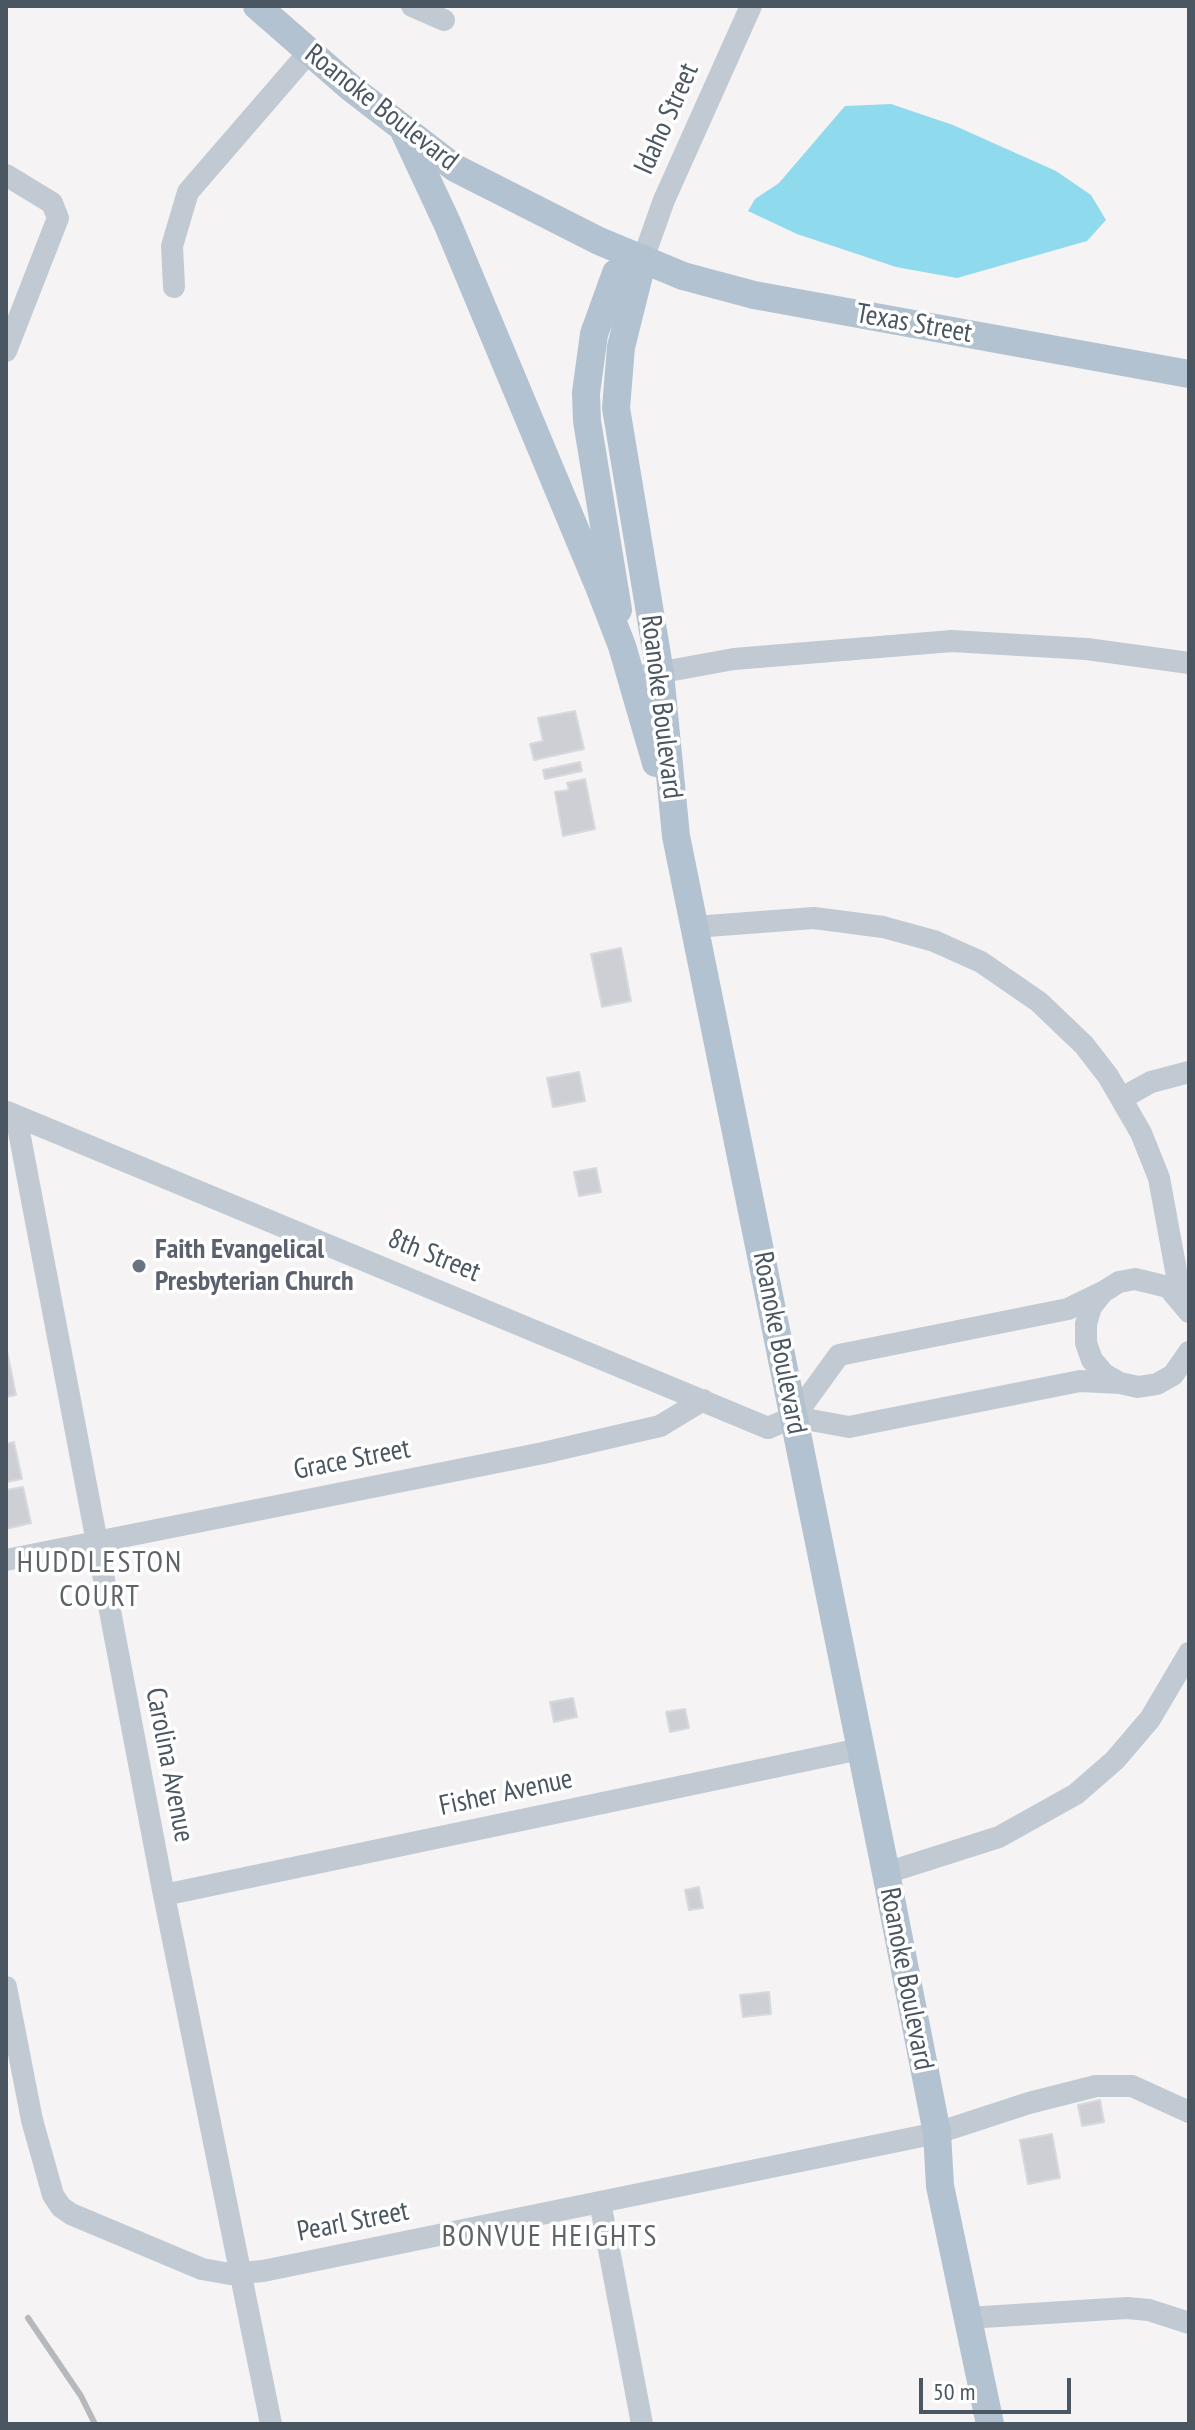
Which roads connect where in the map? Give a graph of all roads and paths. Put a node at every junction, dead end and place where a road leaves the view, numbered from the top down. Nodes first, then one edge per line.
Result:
1 (257, 6) edge
2 (412, 6) edge
3 (751, 6) edge
4 (444, 20) dead end
5 (309, 52) junction
6 (405, 132) junction
7 (6, 175) edge
8 (643, 259) junction
9 (174, 287) dead end
10 (6, 351) edge
11 (1189, 374) edge
12 (622, 646) junction
13 (1189, 663) edge
14 (660, 673) junction
15 (631, 676) junction
16 (676, 836) junction
17 (694, 927) junction
18 (1189, 1072) edge
19 (1122, 1098) junction
20 (11, 1114) edge
21 (1103, 1292) junction
22 (1185, 1305) edge
23 (1189, 1352) edge
24 (1120, 1383) junction
25 (703, 1400) junction
26 (794, 1417) junction
27 (96, 1542) junction
28 (6, 1560) edge
29 (1189, 1653) edge
30 (860, 1749) junction
31 (886, 1873) junction
32 (164, 1895) junction
33 (6, 1987) edge
34 (1189, 2112) edge
35 (937, 2133) junction
36 (600, 2202) junction
37 (240, 2274) junction
38 (967, 2318) junction
39 (1189, 2323) edge
40 (271, 2424) edge
41 (642, 2424) edge
42 (990, 2424) edge

1 - 5 main road, Roanoke Boulevard
2 - 4 street
3 - 8 street, Idaho Street
5 - 6 main road, Roanoke Boulevard
5 - 9 street
6 - 8 main road, Roanoke Boulevard
6 - 12 main road
7 - 10 street
8 - 11 main road, Texas Street
8 - 12 main road, Roanoke Boulevard
8 - 14 main road, Roanoke Boulevard
12 - 15 main road
13 - 14 street
14 - 15 street
14 - 16 main road, Roanoke Boulevard
15 - 16 main road
16 - 17 main road, Roanoke Boulevard
17 - 19 street
17 - 26 main road, Roanoke Boulevard
18 - 19 street
19 - 22 street
20 - 25 street, 8th Street
20 - 27 street, Carolina Avenue
21 - 22 street
21 - 24 street
21 - 26 street
23 - 24 street
24 - 26 street
25 - 26 street, 8th Street
25 - 27 street, Grace Street
26 - 30 main road, Roanoke Boulevard
27 - 28 street, Grace Street
27 - 32 street, Carolina Avenue
29 - 31 street
30 - 31 main road, Roanoke Boulevard
30 - 32 street, Fisher Avenue
31 - 35 main road, Roanoke Boulevard
32 - 37 street, Carolina Avenue
33 - 37 street, Pearl Street
34 - 35 street, Pearl Street
35 - 36 street, Pearl Street
35 - 38 main road, Roanoke Boulevard
36 - 37 street, Pearl Street
36 - 41 street
37 - 40 street, Carolina Avenue
38 - 39 street
38 - 42 main road, Roanoke Boulevard

